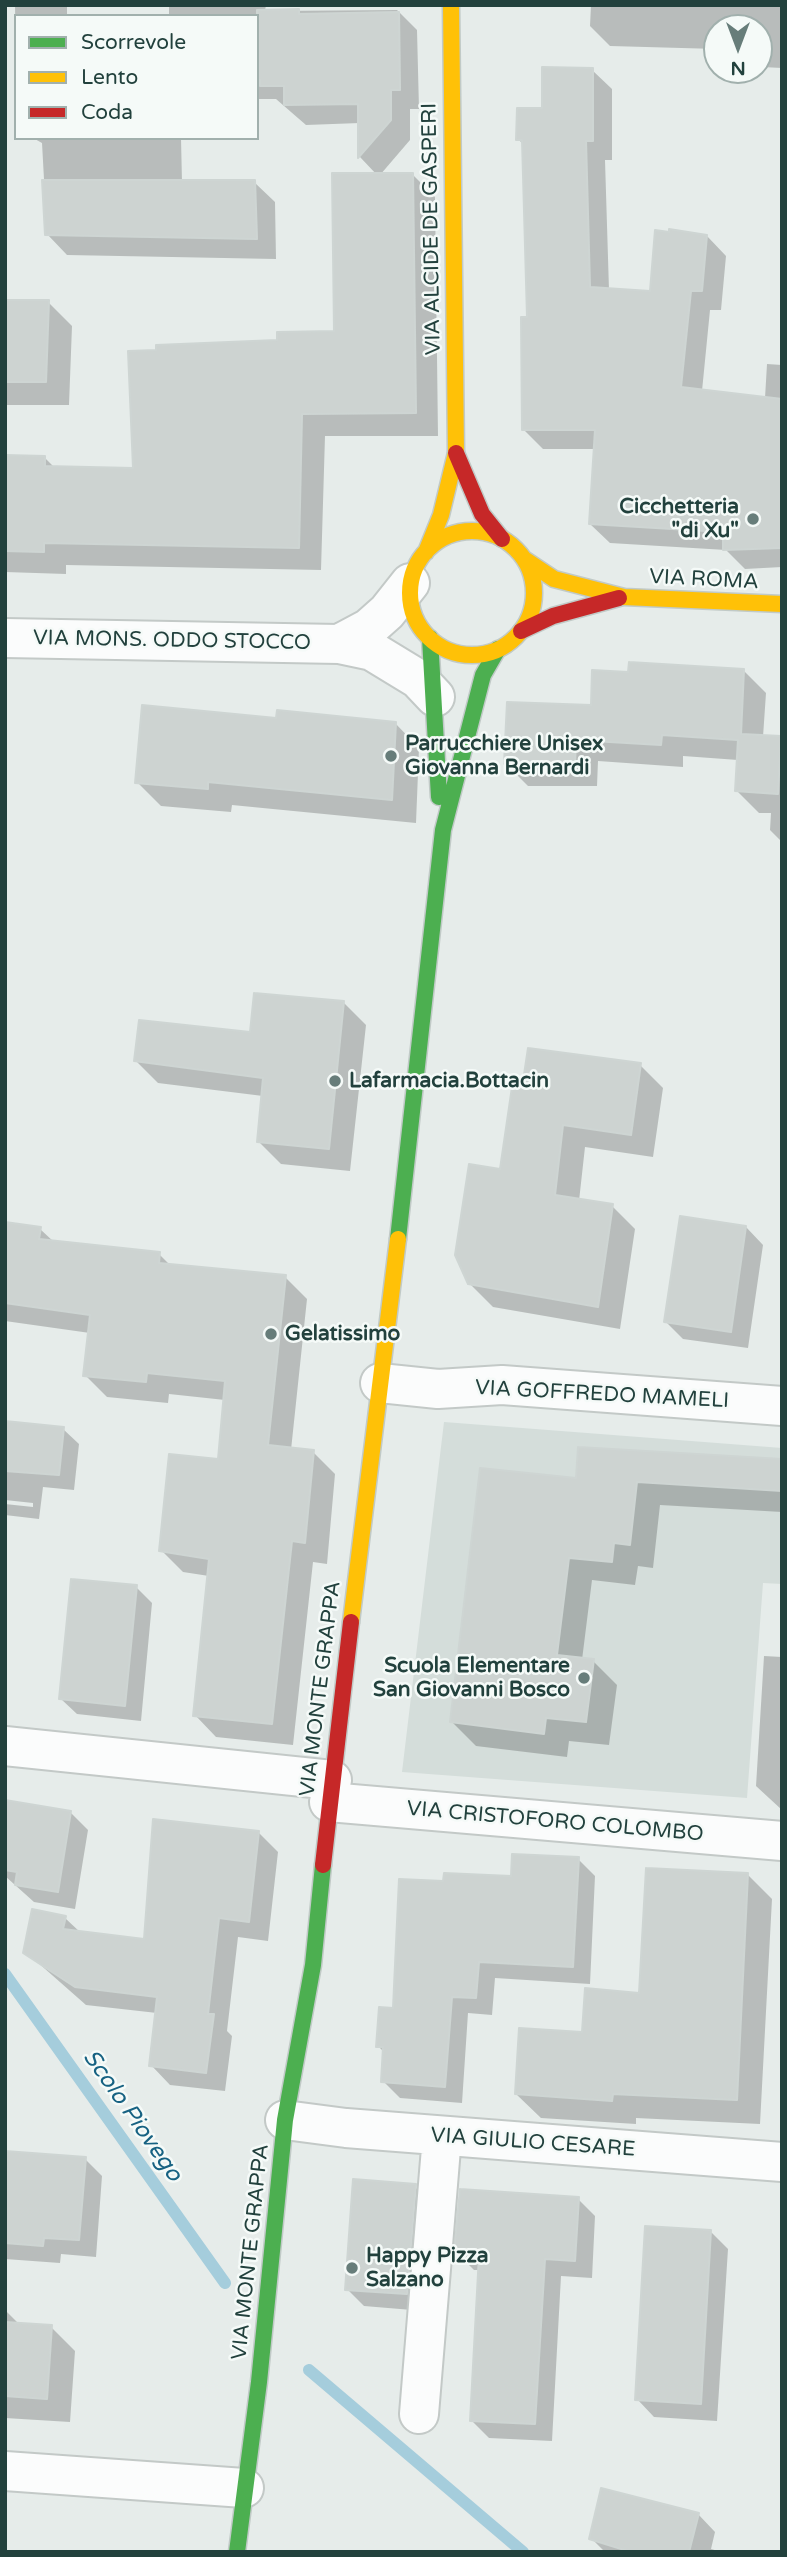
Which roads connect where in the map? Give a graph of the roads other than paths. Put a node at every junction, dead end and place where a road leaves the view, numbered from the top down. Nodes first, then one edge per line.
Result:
1 (451, 5) edge
2 (456, 453) junction
3 (502, 539) junction
4 (524, 559) junction
5 (418, 568) junction
6 (624, 597) junction
7 (782, 604) edge
8 (521, 631) junction
9 (428, 636) junction
10 (5, 638) edge
11 (356, 648) junction
12 (498, 649) junction
13 (435, 697) junction
14 (443, 830) junction
15 (380, 1384) junction
16 (782, 1406) edge
17 (5, 1746) edge
18 (330, 1791) junction
19 (782, 1841) edge
20 (285, 2120) junction
21 (442, 2136) junction
22 (782, 2162) edge
23 (419, 2414) dead end
24 (5, 2471) edge
25 (244, 2488) junction
26 (237, 2552) edge

1 - 2 street, VIA ALCIDE DE GASPERI
2 - 3 street, VIA ALCIDE DE GASPERI
2 - 5 street, VIA ALCIDE DE GASPERI
3 - 4 street, VIA ROMA
3 - 5 street
4 - 6 street, VIA ROMA
4 - 8 street
5 - 9 street
5 - 11 street, VIA MONS. ODDO STOCCO
6 - 7 street, VIA ROMA
6 - 8 street, VIA ROMA
8 - 12 street, VIA ROMA
9 - 11 street
9 - 12 street
9 - 13 street, VIA MONTE GRAPPA
10 - 11 street, VIA MONS. ODDO STOCCO
11 - 13 street
12 - 14 street, VIA MONTE GRAPPA
13 - 14 street, VIA MONTE GRAPPA
14 - 15 street, VIA MONTE GRAPPA
15 - 16 street, VIA GOFFREDO MAMELI
15 - 18 street, VIA MONTE GRAPPA
17 - 18 street, VIA CRISTOFORO COLOMBO
18 - 19 street, VIA CRISTOFORO COLOMBO
18 - 20 street, VIA MONTE GRAPPA
20 - 21 street, VIA GIULIO CESARE
20 - 25 street, VIA MONTE GRAPPA
21 - 22 street, VIA GIULIO CESARE
21 - 23 street
24 - 25 street
25 - 26 street, VIA MONTE GRAPPA

